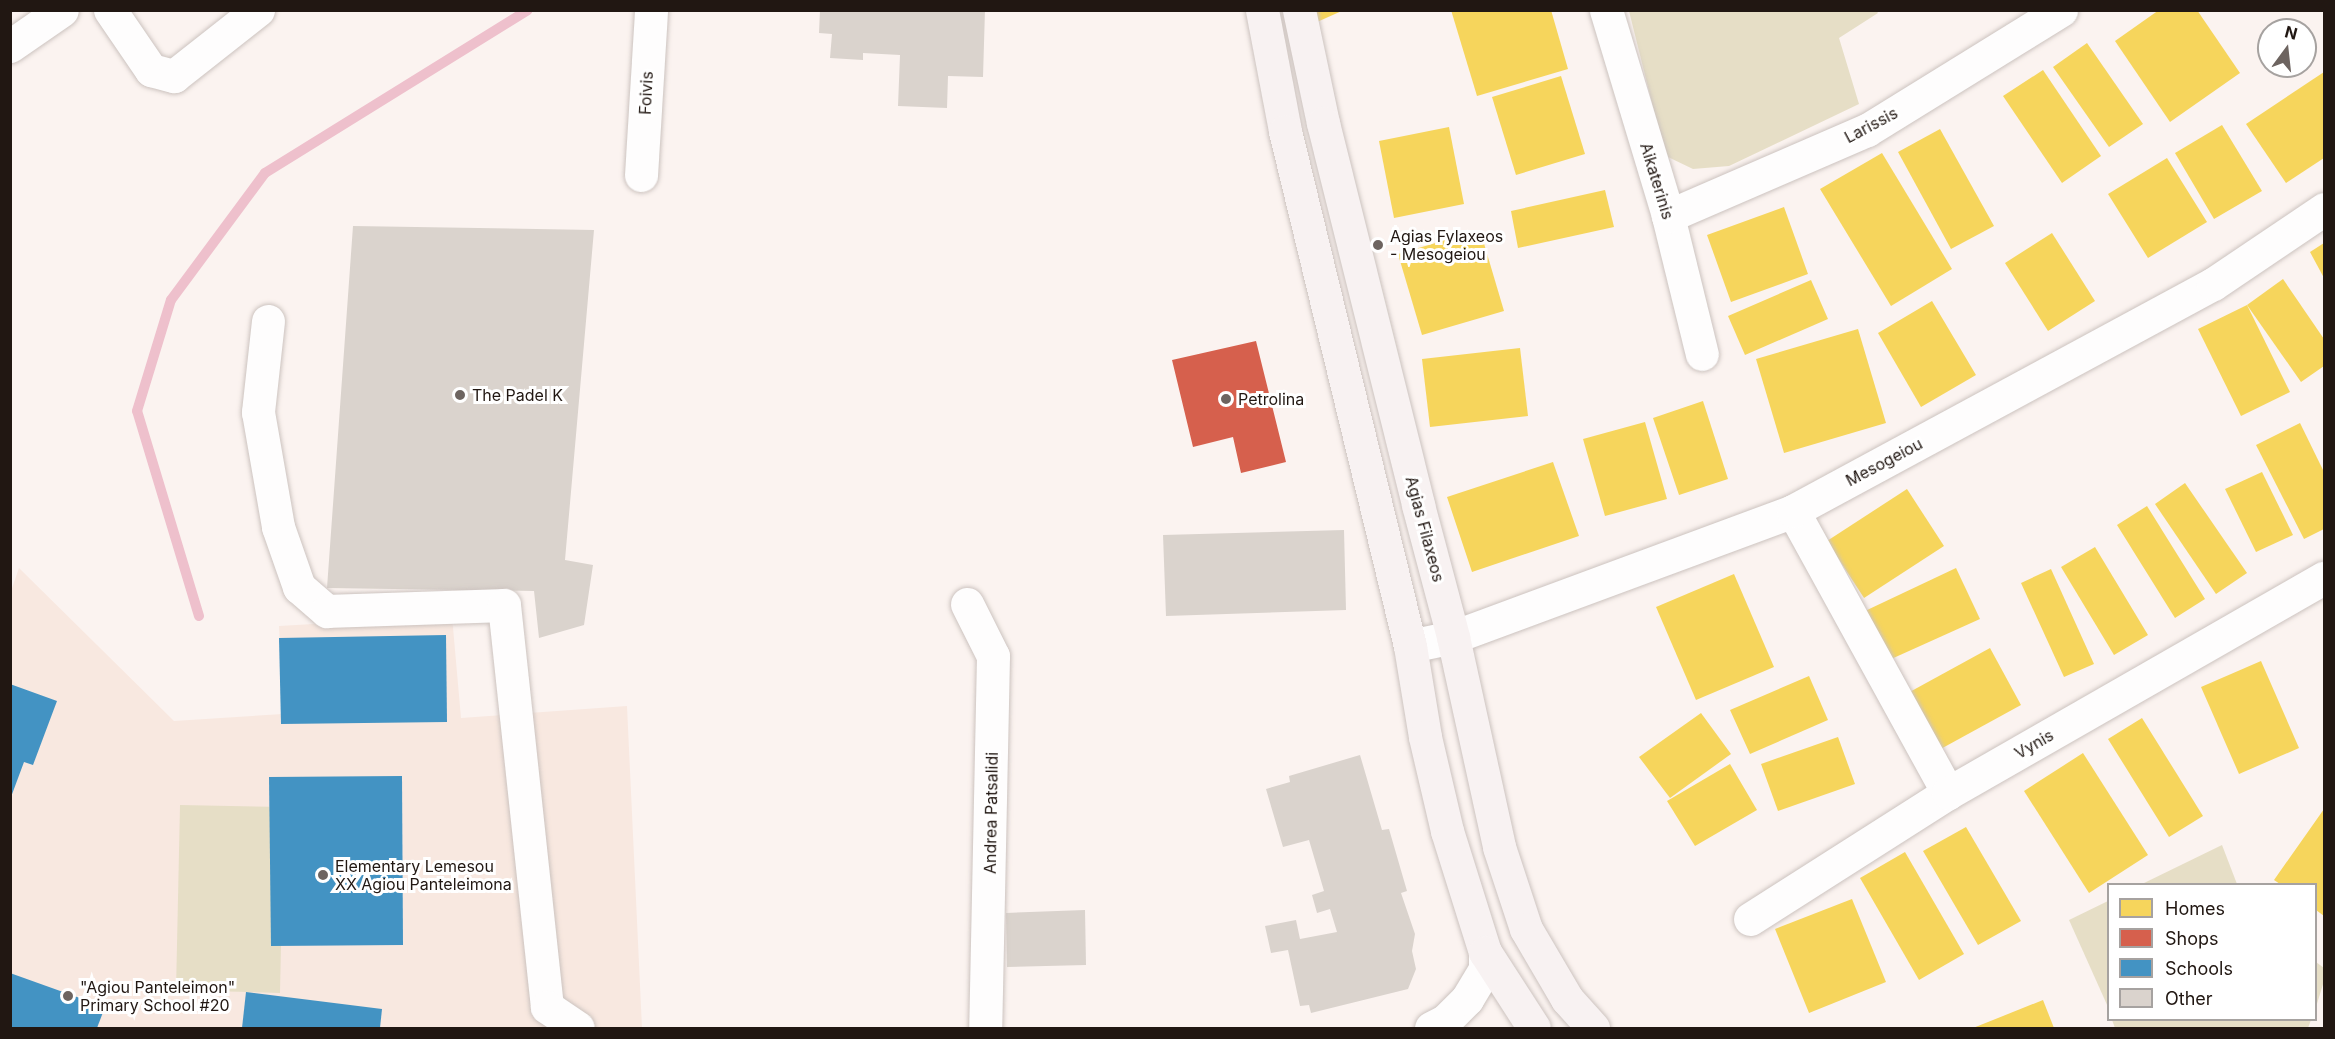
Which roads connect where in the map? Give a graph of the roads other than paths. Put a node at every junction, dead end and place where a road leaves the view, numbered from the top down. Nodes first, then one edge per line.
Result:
1 (62, 10) edge
2 (110, 10) edge
3 (258, 10) edge
4 (651, 10) edge
5 (1262, 10) edge
6 (1299, 10) edge
7 (1606, 10) edge
8 (2061, 10) edge
9 (10, 46) edge
10 (641, 175) dead end
11 (2325, 209) edge
12 (1668, 216) junction
13 (268, 321) dead end
14 (1702, 354) dead end
15 (1793, 511) junction
16 (2325, 578) edge
17 (967, 603) dead end
18 (1453, 637) junction
19 (1410, 646) junction
20 (1948, 793) junction
21 (1750, 919) dead end
22 (1485, 952) junction
23 (578, 1029) edge
24 (985, 1029) edge
25 (1431, 1029) edge
26 (1534, 1029) edge
27 (1593, 1029) edge

1 - 9 street
2 - 3 street
4 - 10 street, Foivis
5 - 19 main road
6 - 18 main road, Agias Filaxeos
7 - 12 street, Aikaterinis
8 - 12 street, Larissis
11 - 15 street, Mesogeiou
12 - 14 street, Aikaterinis
13 - 23 street
15 - 18 street, Mesogeiou
15 - 20 street
16 - 20 street, Vynis
17 - 24 street, Andrea Patsalidi
18 - 19 street, Mesogeiou
18 - 27 main road, Agias Filaxeos
19 - 22 main road
20 - 21 street, Vynis
22 - 25 street
22 - 26 main road

